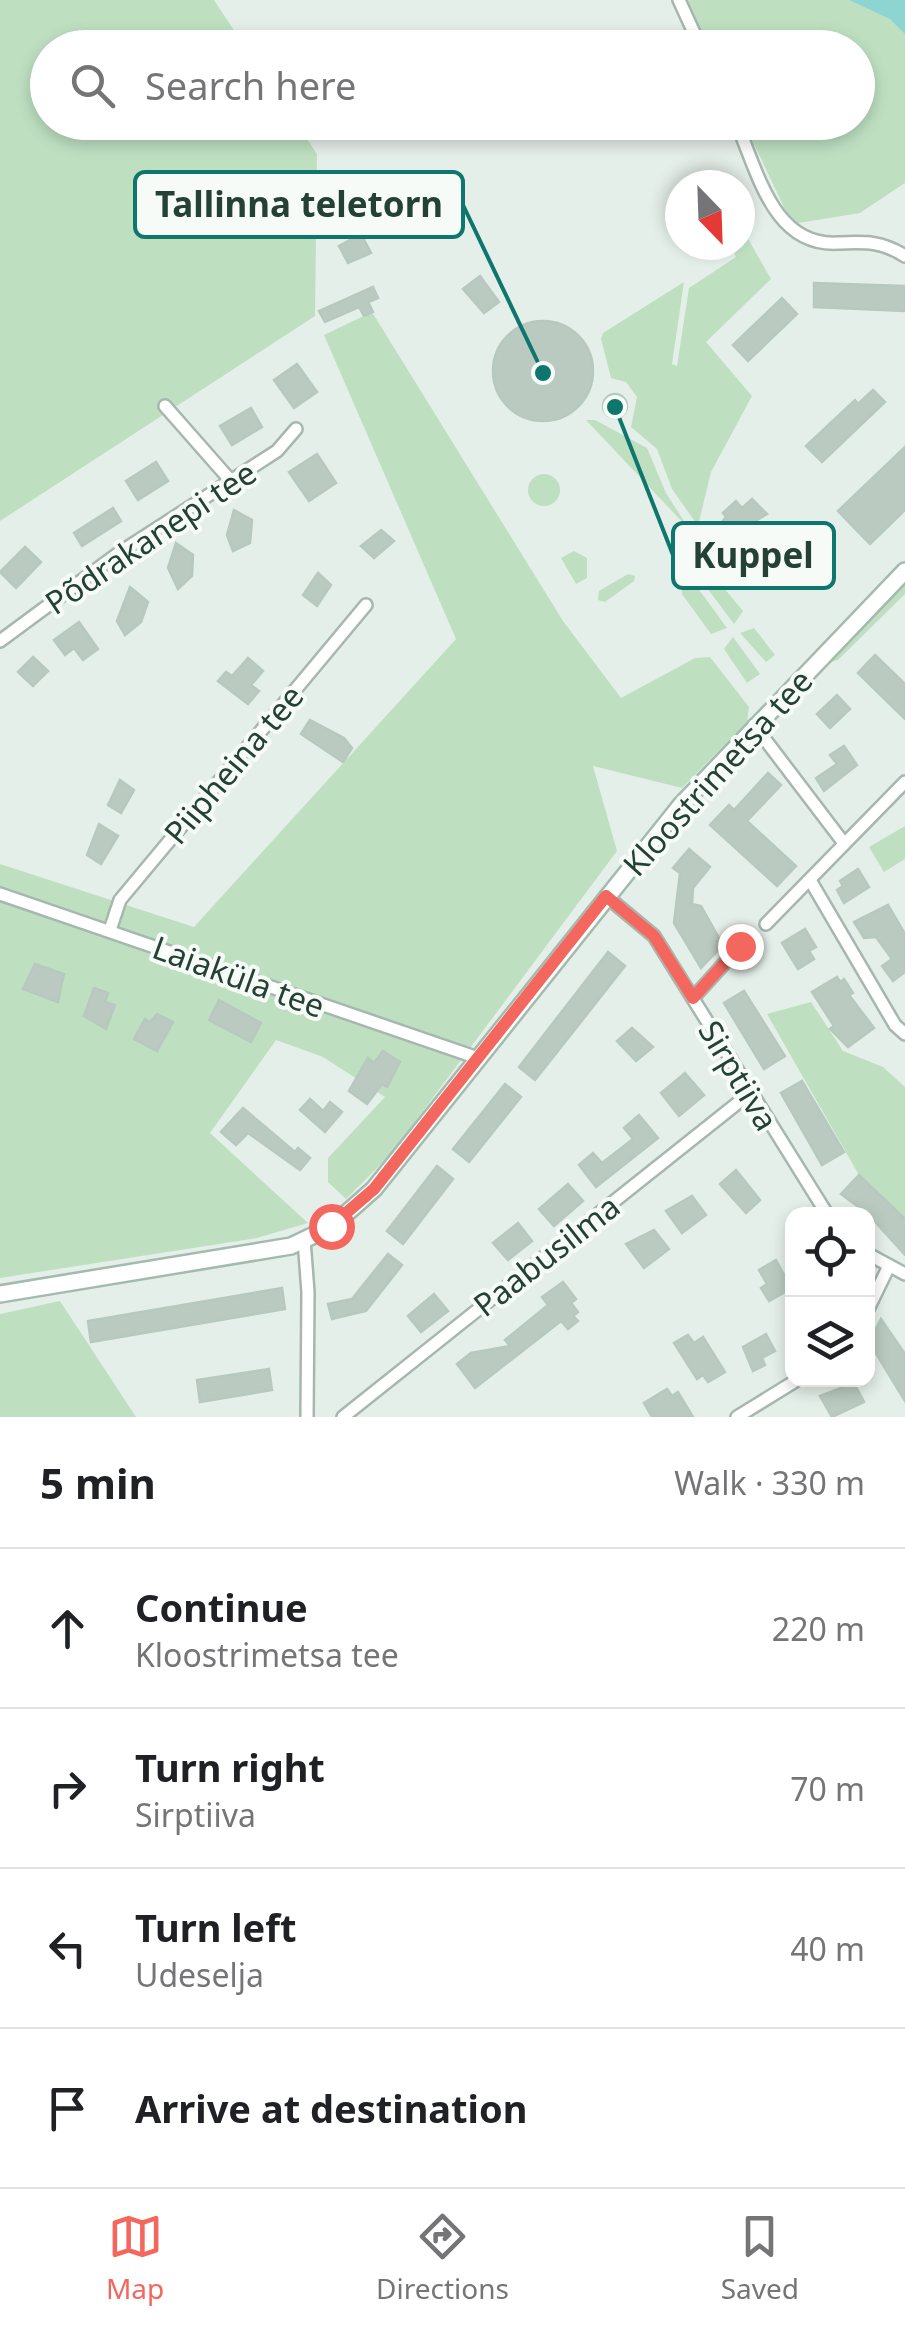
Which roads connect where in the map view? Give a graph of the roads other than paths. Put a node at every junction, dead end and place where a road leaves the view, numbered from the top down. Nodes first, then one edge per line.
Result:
1 (678, 0) edge
2 (692, 30) edge
3 (744, 140) edge
4 (905, 256) edge
5 (165, 406) dead end
6 (296, 429) dead end
7 (231, 482) junction
8 (905, 571) edge
9 (366, 604) dead end
10 (0, 641) edge
11 (754, 725) junction
12 (905, 782) edge
13 (843, 842) junction
14 (810, 880) junction
15 (0, 894) edge
16 (606, 896) junction
17 (766, 924) dead end
18 (110, 930) junction
19 (740, 946) dead end
20 (693, 998) junction
21 (905, 1034) edge
22 (478, 1058) junction
23 (749, 1094) junction
24 (822, 1207) edge
25 (304, 1240) junction
26 (875, 1259) edge
27 (888, 1268) junction
28 (905, 1274) edge
29 (0, 1294) edge
30 (874, 1297) edge
31 (786, 1387) edge
32 (307, 1417) edge
33 (344, 1417) edge
34 (737, 1417) edge

1 - 2 street
3 - 4 street
5 - 7 street
6 - 7 street, Põdrakanepi tee
7 - 10 street, Põdrakanepi tee
8 - 11 main road, Kloostrimetsa tee
9 - 18 street, Piipheina tee
11 - 13 street
11 - 16 main road, Kloostrimetsa tee
12 - 13 street
13 - 14 street
14 - 17 street
14 - 21 street
15 - 18 street, Laiaküla tee
16 - 20 street, Sirptiiva
16 - 22 main road, Kloostrimetsa tee
18 - 22 street, Laiaküla tee
19 - 20 street
20 - 23 street, Sirptiiva
22 - 25 main road, Kloostrimetsa tee
23 - 24 street, Sirptiiva
23 - 33 street, Paabusilma
25 - 29 main road, Kloostrimetsa tee
25 - 32 street
26 - 27 street
27 - 28 street
27 - 30 street
31 - 34 street

